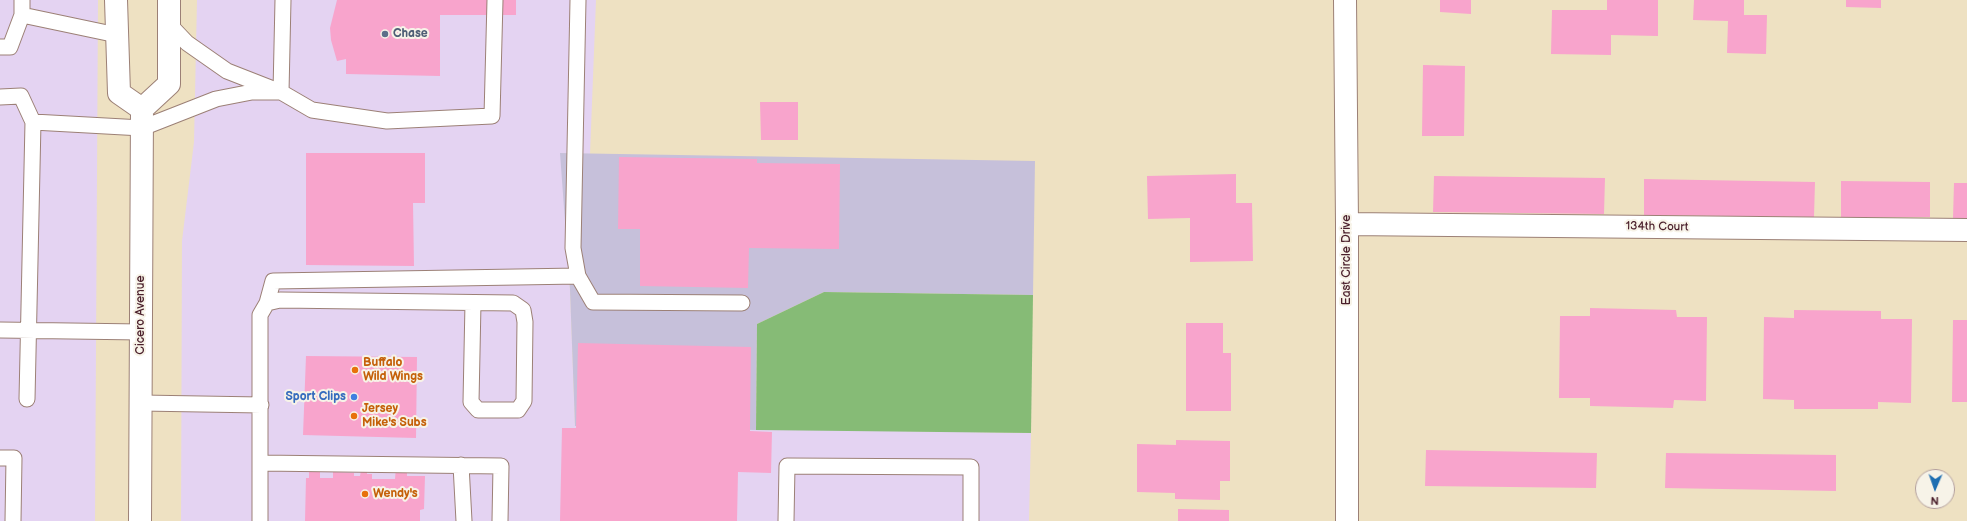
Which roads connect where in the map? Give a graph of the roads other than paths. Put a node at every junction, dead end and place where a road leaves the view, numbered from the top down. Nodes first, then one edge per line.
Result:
1 (22, 0) edge
2 (116, 0) edge
3 (169, 0) edge
4 (283, 0) edge
5 (495, 0) edge
6 (578, 0) edge
7 (1346, 0) edge
8 (22, 15) junction
9 (169, 24) junction
10 (117, 35) junction
11 (0, 47) edge
12 (281, 92) junction
13 (0, 97) edge
14 (142, 119) junction
15 (33, 122) junction
16 (1348, 224) junction
17 (1967, 230) edge
18 (578, 276) junction
19 (473, 302) junction
20 (267, 303) junction
21 (742, 303) dead end
22 (0, 330) edge
23 (27, 331) junction
24 (141, 332) junction
25 (27, 399) dead end
26 (141, 403) junction
27 (261, 405) junction
28 (0, 458) edge
29 (261, 463) junction
30 (461, 465) junction
31 (13, 521) edge
32 (140, 521) edge
33 (260, 521) edge
34 (464, 521) edge
35 (500, 521) edge
36 (786, 521) edge
37 (971, 521) edge
38 (1347, 521) edge

1 - 8 lane
2 - 10 street
3 - 9 street
4 - 12 lane
5 - 12 lane
6 - 18 lane
7 - 16 street, East Circle Drive
8 - 10 lane
8 - 11 lane
9 - 12 lane
9 - 14 street
10 - 14 street
12 - 14 lane
13 - 15 lane
14 - 15 lane
14 - 24 street, Cicero Avenue
15 - 23 lane
16 - 17 street, 134th Court
16 - 38 street, East Circle Drive
18 - 20 lane
18 - 21 lane
19 - 19 lane
19 - 20 lane
20 - 27 lane
22 - 23 lane
23 - 24 lane
23 - 25 lane
24 - 26 street, Cicero Avenue
26 - 27 lane
26 - 32 street, Cicero Avenue
27 - 29 lane
28 - 31 lane
29 - 30 lane
29 - 33 lane
30 - 34 lane
30 - 35 lane
36 - 37 lane

